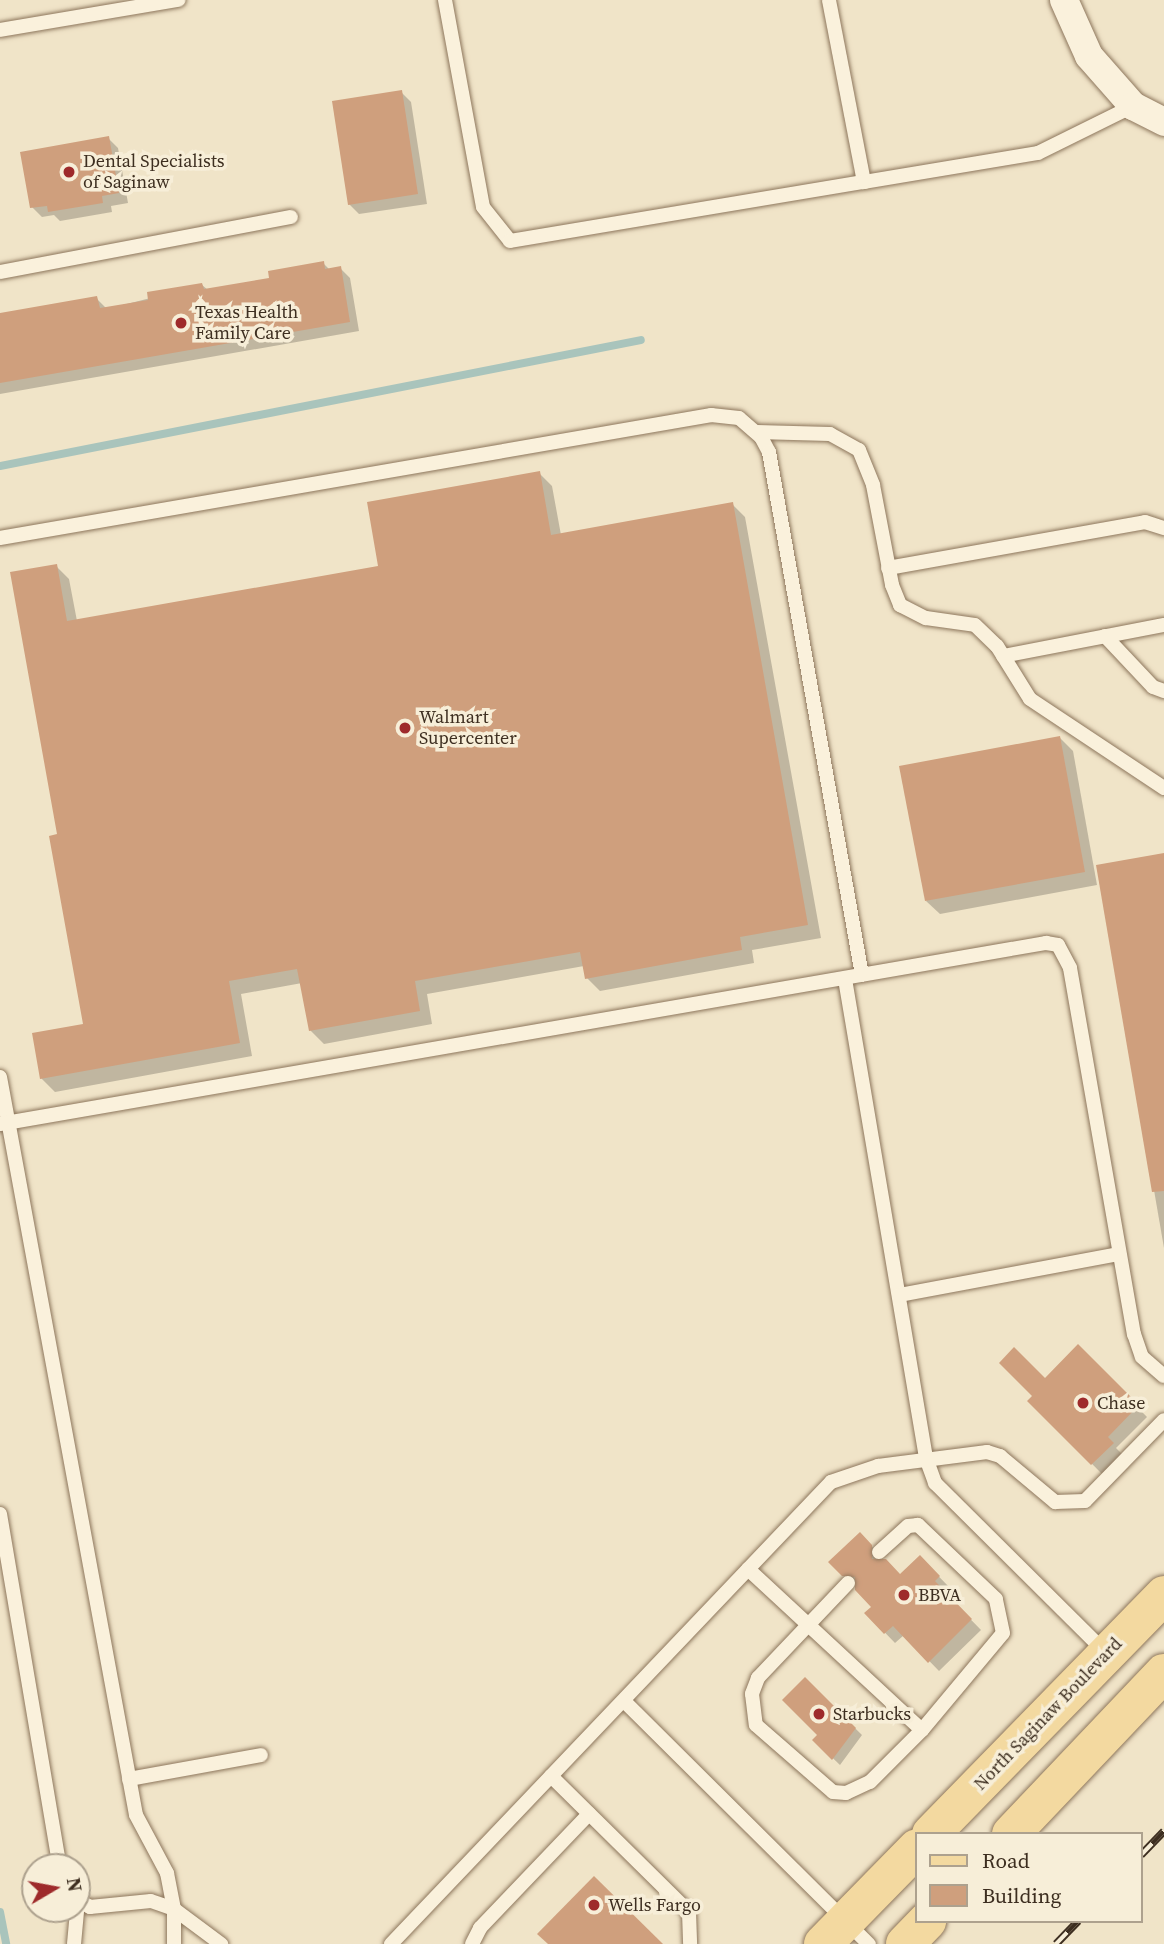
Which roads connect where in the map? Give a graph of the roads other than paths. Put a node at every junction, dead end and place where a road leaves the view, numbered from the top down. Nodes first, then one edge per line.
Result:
1 (178, 0) edge
2 (445, 0) edge
3 (830, 0) edge
4 (1064, 0) edge
5 (0, 30) edge
6 (1133, 106) junction
7 (1164, 122) edge
8 (864, 182) junction
9 (291, 217) dead end
10 (0, 271) edge
11 (757, 432) junction
12 (1164, 528) edge
13 (0, 538) edge
14 (888, 568) junction
15 (1164, 625) edge
16 (1105, 636) junction
17 (1003, 656) junction
18 (1164, 691) edge
19 (1164, 788) edge
20 (862, 975) junction
21 (845, 979) junction
22 (0, 1077) edge
23 (4, 1123) edge
24 (1119, 1254) junction
25 (898, 1295) junction
26 (1164, 1376) edge
27 (1164, 1419) edge
28 (926, 1458) junction
29 (0, 1514) edge
30 (879, 1552) dead end
31 (748, 1569) junction
32 (848, 1583) dead end
33 (1164, 1595) edge
34 (808, 1621) junction
35 (1107, 1654) junction
36 (1164, 1673) edge
37 (624, 1701) junction
38 (922, 1730) junction
39 (261, 1755) dead end
40 (551, 1776) junction
41 (129, 1779) junction
42 (589, 1814) junction
43 (933, 1832) edge
44 (1012, 1832) edge
45 (916, 1849) edge
46 (58, 1853) edge
47 (91, 1906) edge
48 (174, 1909) junction
49 (75, 1923) edge
50 (925, 1923) edge
51 (846, 1936) edge
52 (74, 1944) edge
53 (174, 1944) edge
54 (221, 1944) edge
55 (391, 1944) edge
56 (472, 1944) edge
57 (690, 1944) edge
58 (905, 1944) edge

1 - 5 lane
2 - 8 lane
3 - 8 lane
4 - 6 street
6 - 7 street
6 - 8 lane
9 - 10 lane
11 - 13 lane
11 - 14 lane
11 - 20 lane
12 - 14 lane
14 - 17 lane
15 - 16 lane
16 - 17 lane
16 - 18 lane
17 - 19 lane
20 - 21 lane
20 - 24 lane
21 - 23 lane
21 - 25 lane
22 - 23 lane
23 - 41 lane
24 - 25 lane
24 - 26 lane
25 - 28 lane
27 - 28 lane
28 - 31 lane
28 - 35 lane
29 - 46 lane
30 - 38 lane
31 - 34 lane
31 - 37 lane
32 - 34 lane
33 - 35 main road, North Saginaw Boulevard
34 - 38 lane
34 - 38 lane
35 - 43 main road, North Saginaw Boulevard
36 - 44 main road
37 - 40 lane
37 - 51 lane
39 - 41 lane
40 - 42 lane
40 - 55 lane
41 - 48 lane
42 - 56 lane
42 - 57 lane
45 - 51 main road
47 - 48 lane
48 - 53 lane
48 - 54 lane
49 - 52 lane
50 - 58 main road

